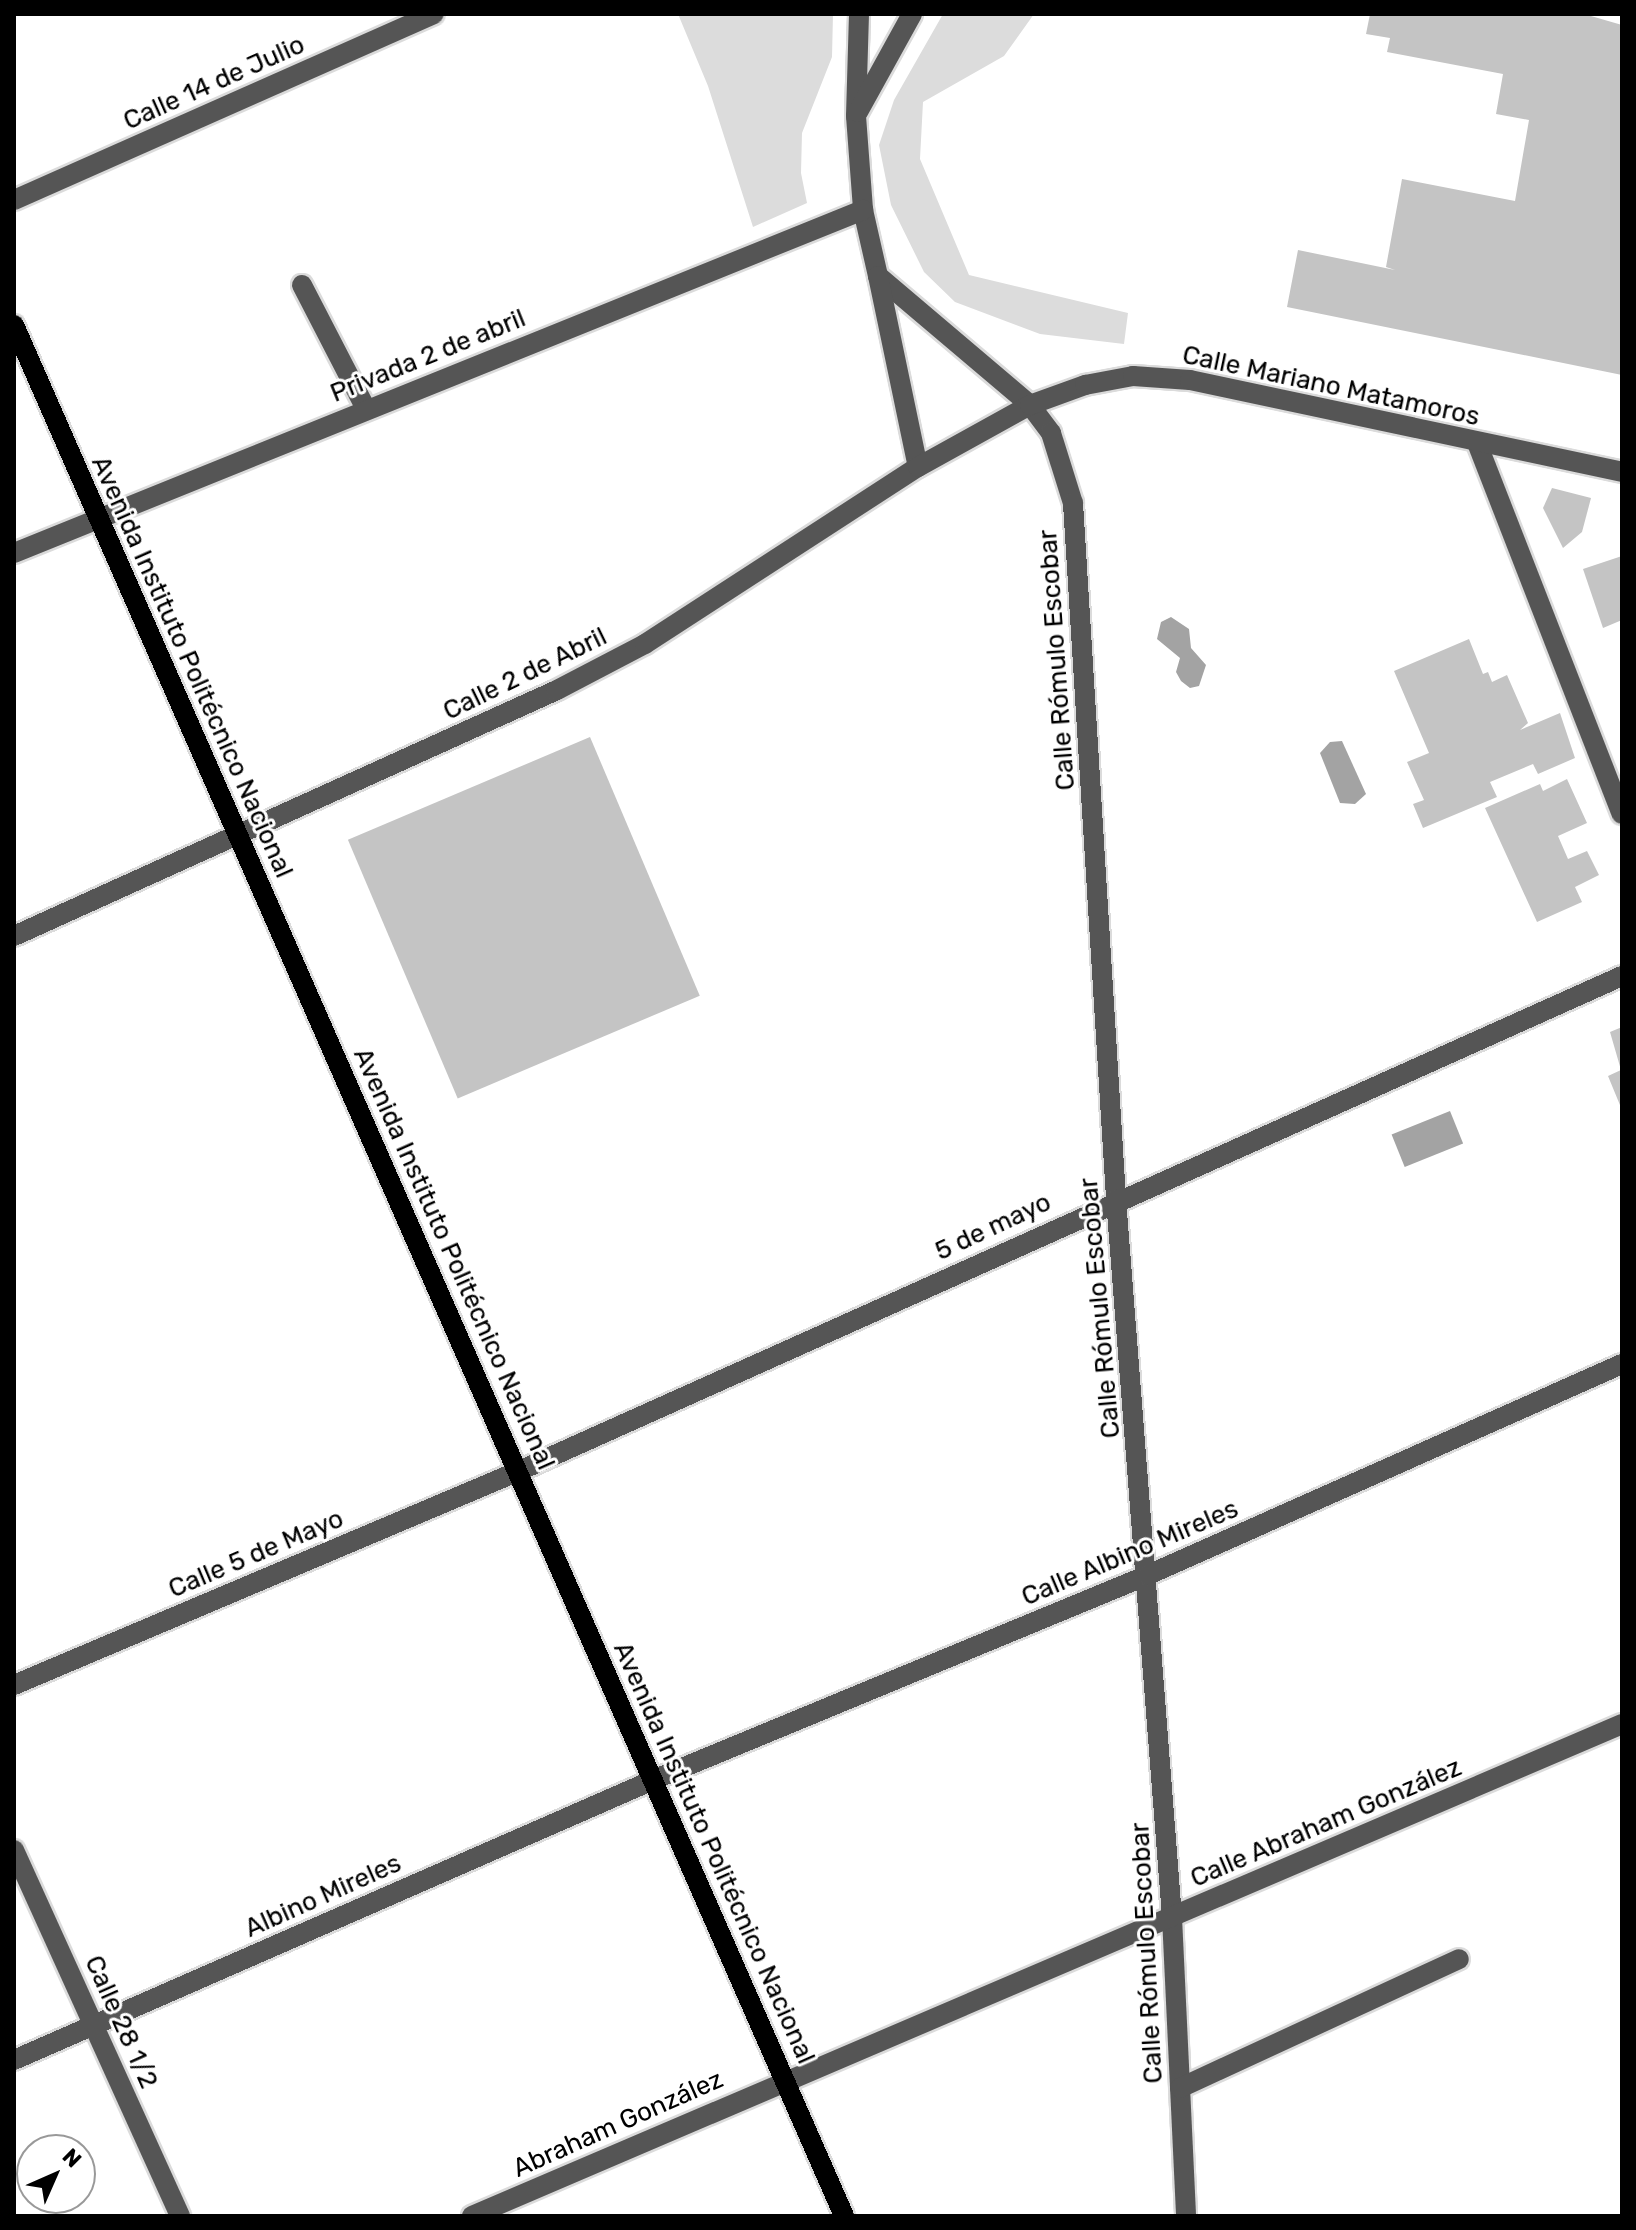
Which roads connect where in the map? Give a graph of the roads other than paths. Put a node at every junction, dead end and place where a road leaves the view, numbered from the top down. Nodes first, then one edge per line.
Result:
1 (434, 14) edge
2 (859, 14) edge
3 (912, 14) edge
4 (856, 116) junction
5 (14, 200) edge
6 (863, 210) junction
7 (878, 276) junction
8 (302, 285) dead end
9 (14, 325) edge
10 (1030, 405) junction
11 (366, 409) junction
12 (1477, 443) junction
13 (918, 467) junction
14 (1622, 472) edge
15 (98, 519) junction
16 (14, 553) edge
17 (1622, 814) edge
18 (239, 836) junction
19 (14, 936) edge
20 (1622, 976) edge
21 (1116, 1199) junction
22 (1622, 1364) edge
23 (519, 1471) junction
24 (1148, 1575) junction
25 (14, 1685) edge
26 (1622, 1724) edge
27 (653, 1780) junction
28 (14, 1850) edge
29 (1172, 1917) junction
30 (1459, 1959) dead end
31 (94, 2025) junction
32 (14, 2060) edge
33 (784, 2079) junction
34 (1180, 2088) junction
35 (180, 2216) edge
36 (472, 2216) edge
37 (844, 2216) edge
38 (1186, 2216) edge

1 - 5 street, Calle 14 de Julio
2 - 4 street
3 - 4 street
4 - 6 street
6 - 7 street
6 - 11 street, Privada 2 de abril
7 - 10 street, Calle Rómulo Escobar
7 - 13 street
8 - 11 street, Privada 2 de abril
9 - 15 main road, Avenida Instituto Politécnico Nacional
10 - 12 street, Calle Mariano Matamoros
10 - 13 street, Calle 2 de Abril
10 - 21 street, Calle Rómulo Escobar
11 - 15 street, Privada 2 de abril
12 - 14 street, Calle Mariano Matamoros
12 - 17 street
13 - 18 street, Calle 2 de Abril
15 - 16 street, Privada 2 de abril
15 - 18 main road, Avenida Instituto Politécnico Nacional
18 - 19 street, Calle 2 de Abril
18 - 23 main road, Avenida Instituto Politécnico Nacional
20 - 21 street, 5 de mayo
21 - 23 street, 5 de mayo
21 - 24 street, Calle Rómulo Escobar
22 - 24 street, Calle Albino Mireles
23 - 25 street, Calle 5 de Mayo
23 - 27 main road, Avenida Instituto Politécnico Nacional
24 - 27 street, Calle Albino Mireles
24 - 29 street, Calle Rómulo Escobar
26 - 29 street, Calle Abraham González
27 - 31 street, Albino Mireles
27 - 33 main road, Avenida Instituto Politécnico Nacional
28 - 31 street, Calle 28 1/2
29 - 33 street, Calle Abraham González
29 - 34 street, Calle Rómulo Escobar
30 - 34 street
31 - 32 street, Albino Mireles
31 - 35 street, Calle 28 1/2
33 - 36 street, Abraham González
33 - 37 main road, Avenida Instituto Politécnico Nacional
34 - 38 street, Calle Rómulo Escobar

